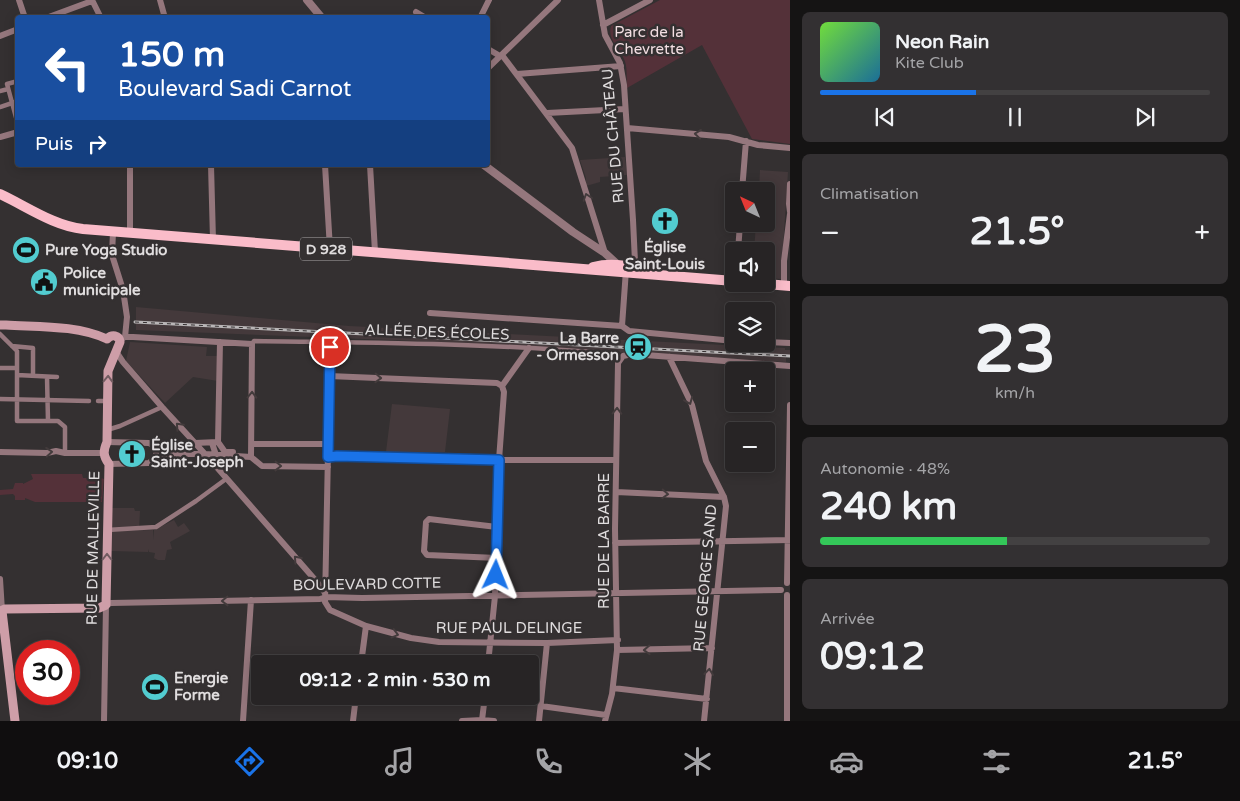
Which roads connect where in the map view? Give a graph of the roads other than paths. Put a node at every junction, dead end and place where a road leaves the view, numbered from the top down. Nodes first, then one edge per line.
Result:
1 (19, 0) edge
2 (92, 0) edge
3 (160, 0) edge
4 (307, 0) edge
5 (489, 0) edge
6 (558, 0) edge
7 (599, 0) edge
8 (650, 0) edge
9 (416, 12) dead end
10 (24, 15) edge
11 (54, 15) edge
12 (100, 15) edge
13 (163, 15) edge
14 (320, 15) edge
15 (421, 15) edge
16 (482, 15) edge
17 (603, 25) junction
18 (15, 30) edge
19 (0, 36) edge
20 (490, 51) edge
21 (501, 56) junction
22 (490, 66) edge
23 (621, 66) junction
24 (517, 74) junction
25 (15, 82) edge
26 (8, 89) junction
27 (0, 91) edge
28 (15, 102) edge
29 (12, 103) junction
30 (0, 107) edge
31 (625, 108) junction
32 (15, 114) edge
33 (547, 114) junction
34 (627, 128) junction
35 (15, 133) edge
36 (0, 136) edge
37 (746, 140) junction
38 (790, 148) edge
39 (130, 167) edge
40 (211, 167) edge
41 (325, 167) edge
42 (370, 167) edge
43 (487, 167) edge
44 (743, 182) edge
45 (790, 184) edge
46 (0, 194) edge
47 (790, 213) edge
48 (114, 232) junction
49 (130, 233) junction
50 (213, 240) junction
51 (330, 249) junction
52 (375, 252) junction
53 (615, 264) junction
54 (725, 280) edge
55 (787, 285) edge
56 (430, 313) dead end
57 (2, 324) edge
58 (622, 326) junction
59 (0, 334) edge
60 (123, 338) junction
61 (107, 339) junction
62 (725, 340) edge
63 (220, 342) junction
64 (775, 342) edge
65 (326, 343) junction
66 (790, 343) edge
67 (252, 344) junction
68 (12, 346) junction
69 (529, 348) junction
70 (117, 351) junction
71 (669, 357) junction
72 (619, 360) junction
73 (790, 366) edge
74 (0, 368) edge
75 (17, 368) junction
76 (33, 374) junction
77 (17, 375) junction
78 (329, 376) junction
79 (47, 377) junction
80 (57, 377) dead end
81 (502, 386) junction
82 (0, 399) edge
83 (17, 399) junction
84 (48, 399) junction
85 (89, 401) dead end
86 (790, 405) edge
87 (162, 407) junction
88 (48, 421) junction
89 (107, 430) junction
90 (107, 442) junction
91 (215, 443) junction
92 (252, 444) junction
93 (328, 444) junction
94 (196, 445) junction
95 (0, 452) edge
96 (65, 453) junction
97 (104, 453) junction
98 (156, 454) junction
99 (193, 454) junction
100 (205, 454) junction
101 (225, 454) junction
102 (251, 454) junction
103 (216, 455) junction
104 (328, 457) junction
105 (499, 460) junction
106 (616, 460) junction
107 (109, 464) junction
108 (214, 464) junction
109 (328, 467) junction
110 (226, 479) junction
111 (616, 492) junction
112 (724, 497) junction
113 (497, 527) junction
114 (107, 530) junction
115 (722, 540) junction
116 (789, 540) edge
117 (615, 543) junction
118 (497, 558) junction
119 (326, 578) junction
120 (0, 579) edge
121 (317, 582) junction
122 (789, 583) edge
123 (781, 590) junction
124 (718, 591) junction
125 (616, 593) junction
126 (789, 595) edge
127 (495, 596) junction
128 (326, 597) junction
129 (251, 600) junction
130 (106, 605) junction
131 (18, 610) junction
132 (1, 611) edge
133 (2, 623) edge
134 (366, 626) junction
135 (618, 640) junction
136 (491, 642) junction
137 (547, 643) junction
138 (712, 648) junction
139 (617, 650) junction
140 (362, 655) edge
141 (489, 655) edge
142 (613, 688) junction
143 (706, 700) junction
144 (355, 705) edge
145 (483, 705) edge
146 (541, 706) junction
147 (606, 718) edge
148 (482, 720) junction
149 (15, 721) edge
150 (104, 721) edge
151 (243, 721) edge
152 (353, 721) edge
153 (462, 721) edge
154 (494, 721) edge
155 (539, 721) edge
156 (704, 721) edge
157 (787, 721) edge

1 - 10 street
2 - 11 street
2 - 12 street
3 - 13 street
4 - 14 street
5 - 16 street
6 - 21 street
7 - 17 street, RUE DU CHÂTEAU
8 - 17 street
9 - 15 street
17 - 23 street, RUE DU CHÂTEAU
18 - 19 street
20 - 21 street
21 - 22 street
21 - 24 street
23 - 24 street
23 - 31 street, RUE DU CHÂTEAU
24 - 33 street
25 - 26 street
26 - 27 street
26 - 29 street
28 - 29 street
29 - 30 street
29 - 32 street
31 - 33 street
31 - 34 street, RUE DU CHÂTEAU
53 -> 33 street
37 -> 34 street
34 - 53 street, RUE DU CHÂTEAU
35 - 36 street
37 - 38 street
37 - 44 street
39 - 49 street
40 - 50 street
41 - 51 street
42 - 52 street
43 - 53 street
45 - 47 street
46 - 48 main road, D 928
47 - 55 street
48 - 49 main road, D 928
48 - 60 street
49 - 50 main road, D 928
50 - 51 main road, D 928
51 - 52 main road, D 928
52 - 53 main road, D 928
53 - 54 main road, D 928
53 - 58 street, RUE DU CHÂTEAU
56 - 58 street
57 - 61 main road
58 - 62 street
59 - 68 street
60 - 61 main road
60 - 63 street
60 - 70 main road, RUE DE MALLEVILLE
61 - 70 main road
63 - 67 street
63 - 91 street
64 - 66 street
65 - 67 street, ALLÉE DES ÉCOLES
65 - 69 street, ALLÉE DES ÉCOLES
65 - 78 street
92 -> 67 street
68 - 75 street
68 - 76 street
69 - 72 street, ALLÉE DES ÉCOLES
69 - 81 street
70 - 87 street, RUE PAUL DELINGE
89 -> 70 main road, RUE DE MALLEVILLE
71 - 72 street
71 - 73 street
71 -> 112 street, RUE GEORGE SAND
106 -> 72 street, RUE DE LA BARRE
74 - 75 street
75 - 77 street
76 - 77 street
76 - 79 street
77 - 83 street
78 -> 81 street
78 - 93 street
79 - 80 street
79 - 84 street
81 - 105 street
82 - 83 street
83 - 84 street
83 - 88 street
84 - 85 street
84 - 88 street
86 - 116 street
87 - 89 street
94 -> 87 street, RUE PAUL DELINGE
88 - 96 street
89 - 90 main road, RUE DE MALLEVILLE
90 - 97 main road, RUE DE MALLEVILLE
90 - 98 street
91 - 94 street
91 - 101 street
91 - 103 street
92 - 93 street
92 - 102 street
93 - 104 street
94 - 99 street
94 - 100 street, RUE PAUL DELINGE
95 -> 96 street
96 - 97 street
97 - 107 main road, RUE DE MALLEVILLE
98 - 99 street
98 - 107 street
99 - 100 street
100 - 103 street
100 - 108 street, RUE PAUL DELINGE
101 - 102 street
101 - 103 street
102 -> 109 street
103 - 108 street
104 - 105 street
104 - 109 street
105 - 106 street
105 - 113 street
106 - 111 street, RUE DE LA BARRE
107 - 114 main road, RUE DE MALLEVILLE
108 - 110 street, RUE PAUL DELINGE
109 - 119 street
110 - 114 street
121 -> 110 street, RUE PAUL DELINGE
111 -> 112 street
111 - 117 street, RUE DE LA BARRE
112 - 115 street, RUE GEORGE SAND
113 - 118 street
113 - 118 street
130 -> 114 main road, RUE DE MALLEVILLE
115 - 116 street
115 - 117 street
115 - 124 street, RUE GEORGE SAND
116 - 122 street
117 - 125 street, RUE DE LA BARRE
118 - 127 street
119 - 121 street
119 - 128 street
120 - 132 street
121 - 128 street, RUE PAUL DELINGE
122 - 123 street
123 - 124 street, BOULEVARD COTTE
123 - 126 street
124 - 125 street, BOULEVARD COTTE
124 - 138 street, RUE GEORGE SAND
125 - 127 street, BOULEVARD COTTE
125 - 135 street, RUE DE LA BARRE
126 - 157 street
127 - 128 street, BOULEVARD COTTE
127 - 136 street
128 - 129 street, BOULEVARD COTTE
128 - 134 street, RUE PAUL DELINGE
129 -> 130 street, BOULEVARD COTTE
129 - 151 street
130 - 131 main road, BOULEVARD COTTE
130 - 150 street, RUE DE MALLEVILLE
131 - 132 main road, BOULEVARD COTTE
131 - 133 main road
132 - 133 main road
133 - 149 main road
134 -> 136 street, RUE PAUL DELINGE
134 - 140 street
135 - 137 street, RUE PAUL DELINGE
135 - 139 street, RUE DE LA BARRE
136 - 137 street, RUE PAUL DELINGE
136 - 141 street
137 - 146 street
138 -> 139 street
143 -> 138 street, RUE GEORGE SAND
139 - 142 street, RUE DE LA BARRE
142 - 143 street
142 - 147 street, RUE DE LA BARRE
143 - 156 street, RUE GEORGE SAND
144 - 152 street
145 - 148 street
146 - 147 street
146 - 155 street
148 - 153 street
148 - 154 street

